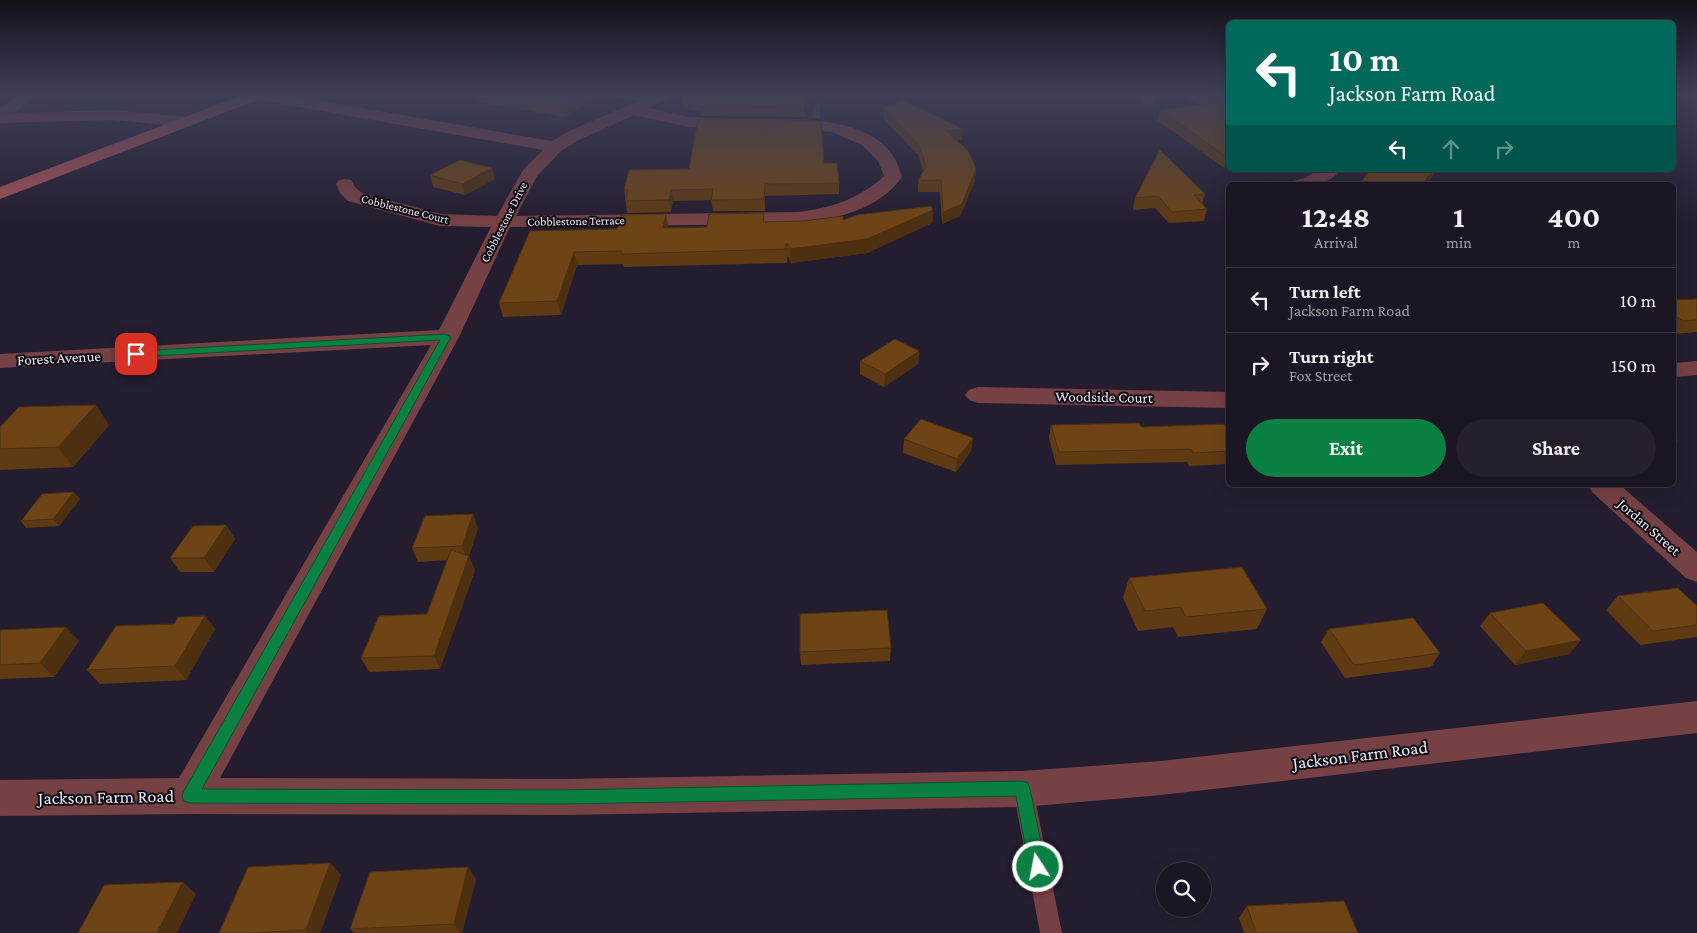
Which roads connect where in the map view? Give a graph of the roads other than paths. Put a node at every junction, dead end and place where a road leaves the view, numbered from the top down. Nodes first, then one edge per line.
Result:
1 (149, 137) edge
2 (497, 137) edge
3 (572, 137) edge
4 (858, 137) edge
5 (555, 147) junction
6 (1328, 172) edge
7 (1311, 182) edge
8 (345, 184) dead end
9 (0, 193) edge
10 (503, 222) junction
11 (446, 337) junction
12 (0, 361) edge
13 (1697, 368) edge
14 (1676, 370) edge
15 (978, 395) dead end
16 (1226, 400) edge
17 (1604, 487) edge
18 (1697, 570) edge
19 (1697, 717) edge
20 (1022, 789) junction
21 (190, 796) junction
22 (0, 798) edge
23 (1051, 933) edge

1 - 9 main road
2 - 5 street
3 - 5 street, Cobblestone Drive
4 - 10 street, Cobblestone Terrace
5 - 10 street, Cobblestone Drive
6 - 7 street
8 - 10 street, Cobblestone Court
10 - 11 street, Cobblestone Drive
11 - 12 street, Forest Avenue
11 - 21 street, Cobblestone Drive
13 - 14 street
15 - 16 street, Woodside Court
17 - 18 street, Jordan Street
19 - 20 street, Jackson Farm Road
20 - 21 street, Jackson Farm Road
20 - 23 lane
21 - 22 street, Jackson Farm Road

